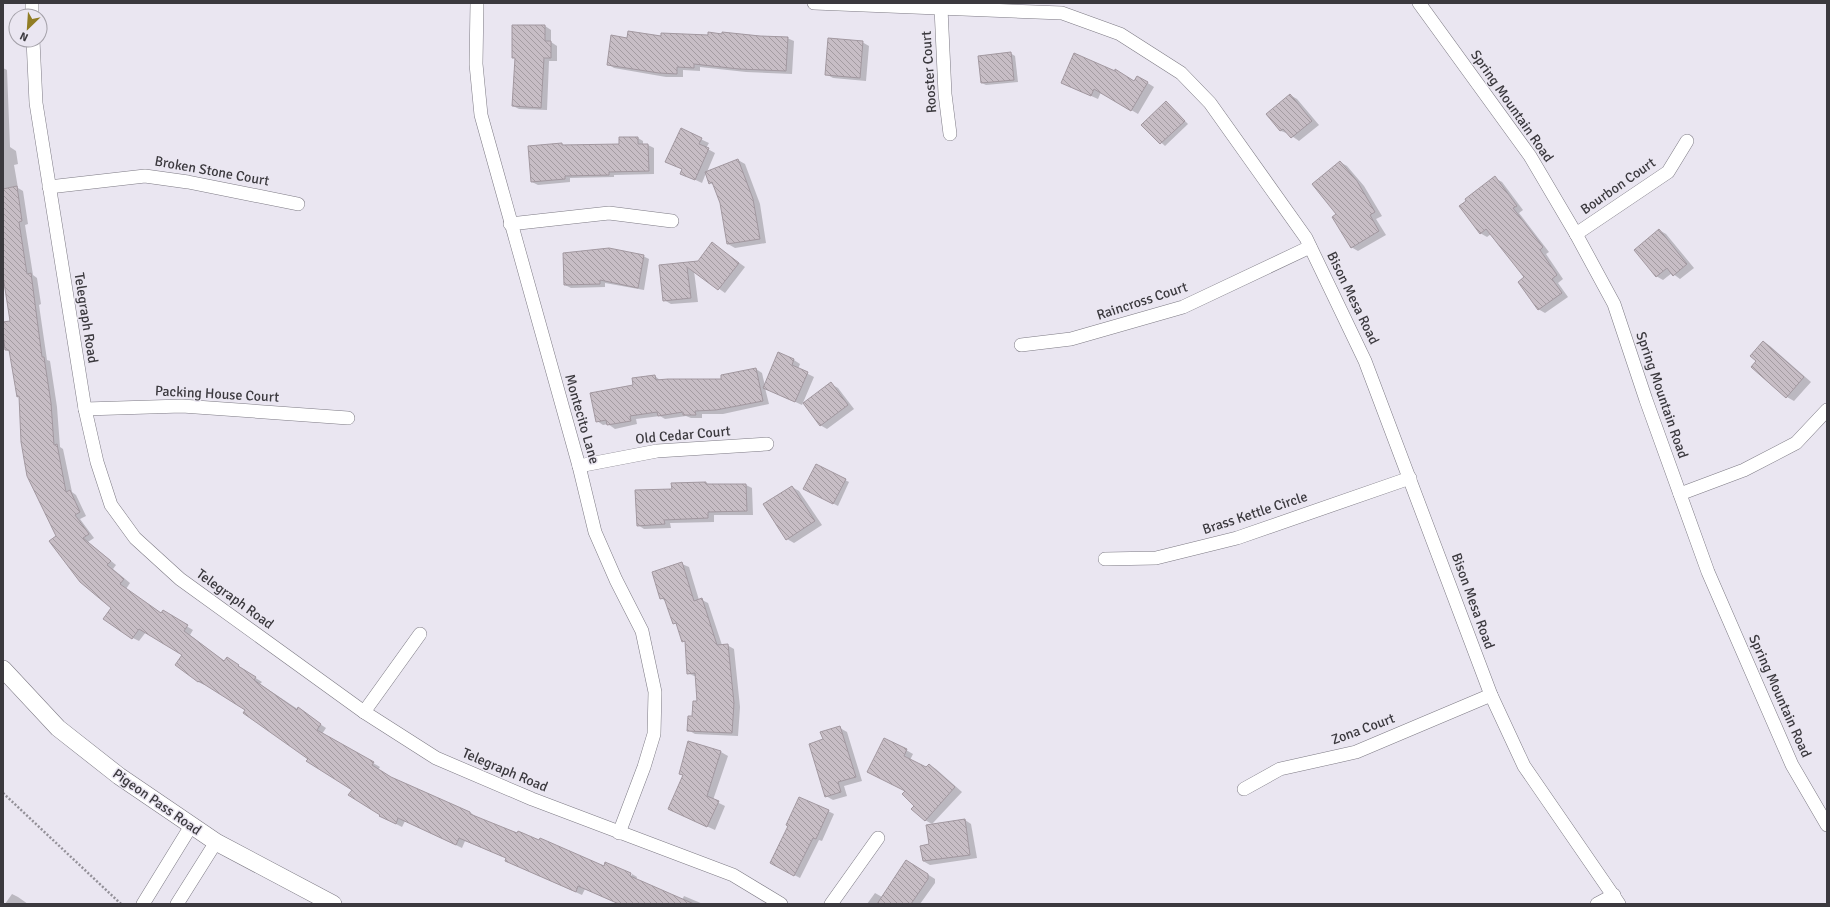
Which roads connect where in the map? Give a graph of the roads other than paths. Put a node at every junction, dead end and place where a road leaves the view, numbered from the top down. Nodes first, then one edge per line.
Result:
1 (478, 3) edge
2 (814, 3) edge
3 (1419, 3) edge
4 (941, 8) junction
5 (1063, 8) edge
6 (33, 48) edge
7 (950, 134) dead end
8 (1687, 141) dead end
9 (49, 187) junction
10 (298, 204) dead end
11 (672, 221) dead end
12 (510, 224) junction
13 (1576, 234) junction
14 (1310, 247) junction
15 (1021, 345) dead end
16 (85, 409) junction
17 (1827, 410) edge
18 (348, 418) dead end
19 (767, 444) dead end
20 (579, 466) junction
21 (1410, 478) junction
22 (1680, 494) junction
23 (1105, 559) dead end
24 (420, 634) dead end
25 (3, 669) edge
26 (1491, 695) junction
27 (364, 712) junction
28 (1244, 789) dead end
29 (1827, 825) edge
30 (191, 826) junction
31 (619, 833) junction
32 (878, 838) dead end
33 (216, 842) junction
34 (1617, 900) edge
35 (143, 904) edge
36 (177, 904) edge
37 (333, 904) edge
38 (781, 904) edge
39 (831, 904) edge
40 (1597, 904) edge

1 - 12 street, Montecito Lane
2 - 4 street, Bison Mesa Road
3 - 13 street, Spring Mountain Road
4 - 5 street, Bison Mesa Road
4 - 7 street, Rooster Court
5 - 14 street, Bison Mesa Road
6 - 9 street, Telegraph Road
8 - 13 street, Bourbon Court
9 - 10 street, Broken Stone Court
9 - 16 street, Telegraph Road
11 - 12 street
12 - 20 street, Montecito Lane
13 - 22 street, Spring Mountain Road
14 - 15 street, Raincross Court
14 - 21 street, Bison Mesa Road
16 - 18 street, Packing House Court
16 - 27 street, Telegraph Road
17 - 22 street
19 - 20 street, Old Cedar Court
20 - 31 street, Montecito Lane
21 - 23 street, Brass Kettle Circle
21 - 26 street, Bison Mesa Road
22 - 29 street, Spring Mountain Road
24 - 27 street
25 - 30 street, Pigeon Pass Road
26 - 28 street, Zona Court
26 - 34 street, Bison Mesa Road
27 - 31 street, Telegraph Road
30 - 33 street, Pigeon Pass Road
30 - 35 street
31 - 38 street, Telegraph Road
32 - 39 street
33 - 36 street
33 - 37 street, Pigeon Pass Road
34 - 40 street

